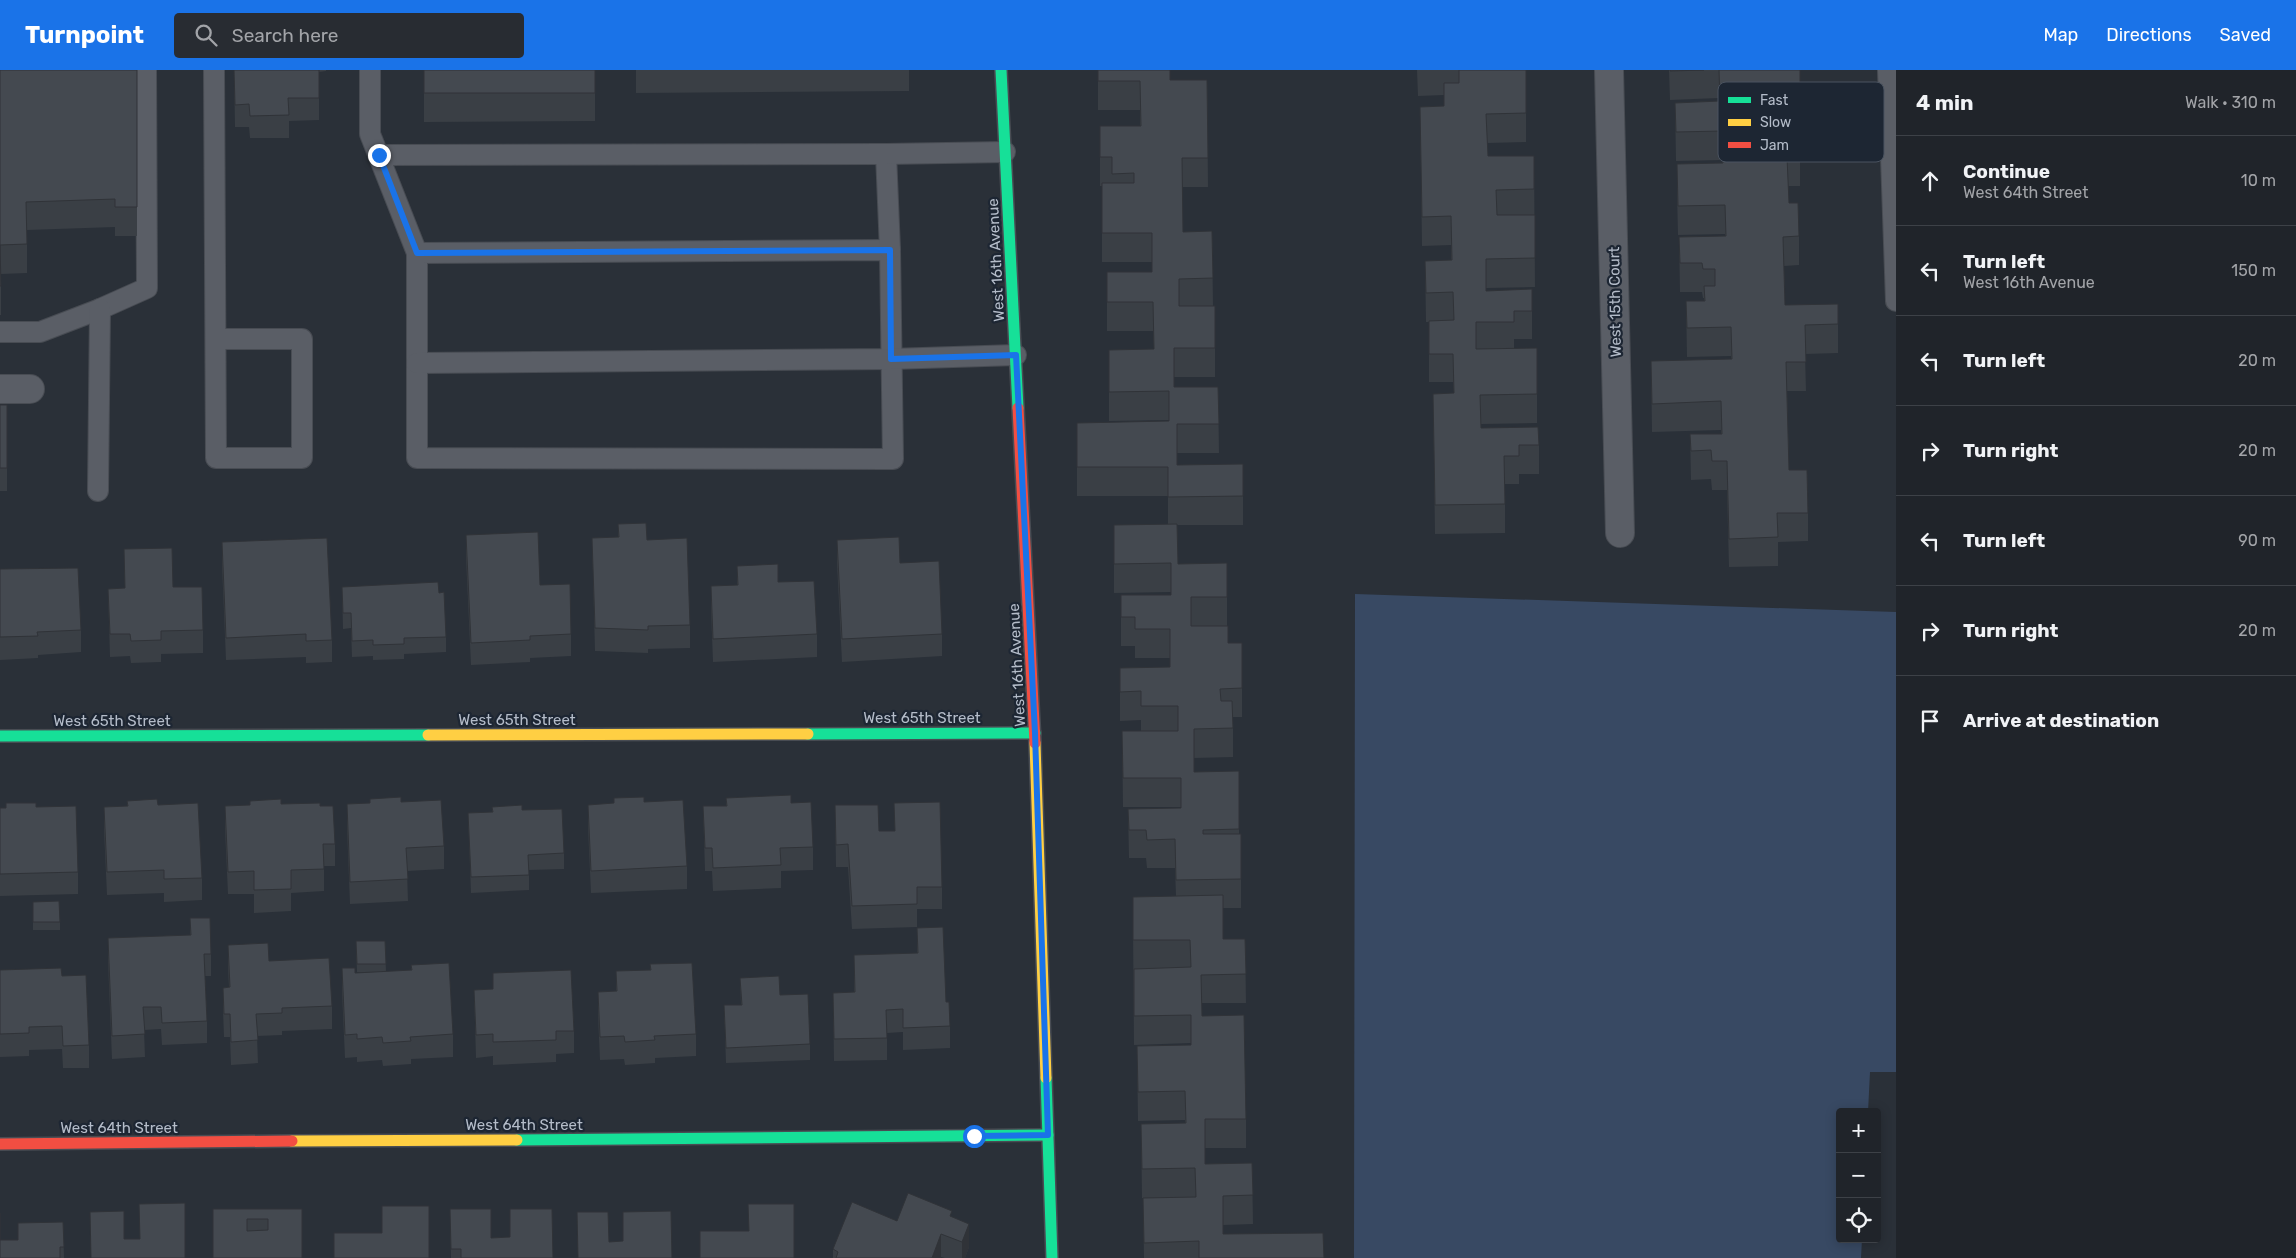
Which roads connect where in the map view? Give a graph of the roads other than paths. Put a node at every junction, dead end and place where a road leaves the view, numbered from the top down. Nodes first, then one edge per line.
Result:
1 (146, 70) edge
2 (214, 70) edge
3 (370, 70) edge
4 (1001, 70) edge
5 (1609, 70) edge
6 (1888, 70) edge
7 (1005, 152) junction
8 (886, 154) junction
9 (379, 155) junction
10 (890, 250) junction
11 (417, 253) junction
12 (1896, 300) edge
13 (100, 309) junction
14 (0, 332) edge
15 (216, 339) junction
16 (1016, 355) junction
17 (891, 359) junction
18 (417, 363) junction
19 (0, 389) edge
20 (30, 389) dead end
21 (98, 491) dead end
22 (1620, 533) dead end
23 (1035, 733) junction
24 (0, 736) edge
25 (1048, 1135) junction
26 (0, 1144) edge
27 (1052, 1258) edge

1 - 13 lane
2 - 15 lane
3 - 9 lane
4 - 7 street, West 16th Avenue
5 - 22 street, West 15th Court
6 - 12 lane
7 - 8 lane
7 - 16 street, West 16th Avenue
8 - 9 lane
8 - 10 lane
9 - 11 lane
10 - 11 lane
10 - 17 lane
11 - 18 lane
13 - 14 lane
13 - 21 lane
15 - 15 lane
16 - 17 lane
16 - 23 street, West 16th Avenue
17 - 18 lane
17 - 18 lane
19 - 20 street
23 - 24 street, West 65th Street
23 - 25 street, West 16th Avenue
25 - 26 street, West 64th Street
25 - 27 street, West 16th Avenue

